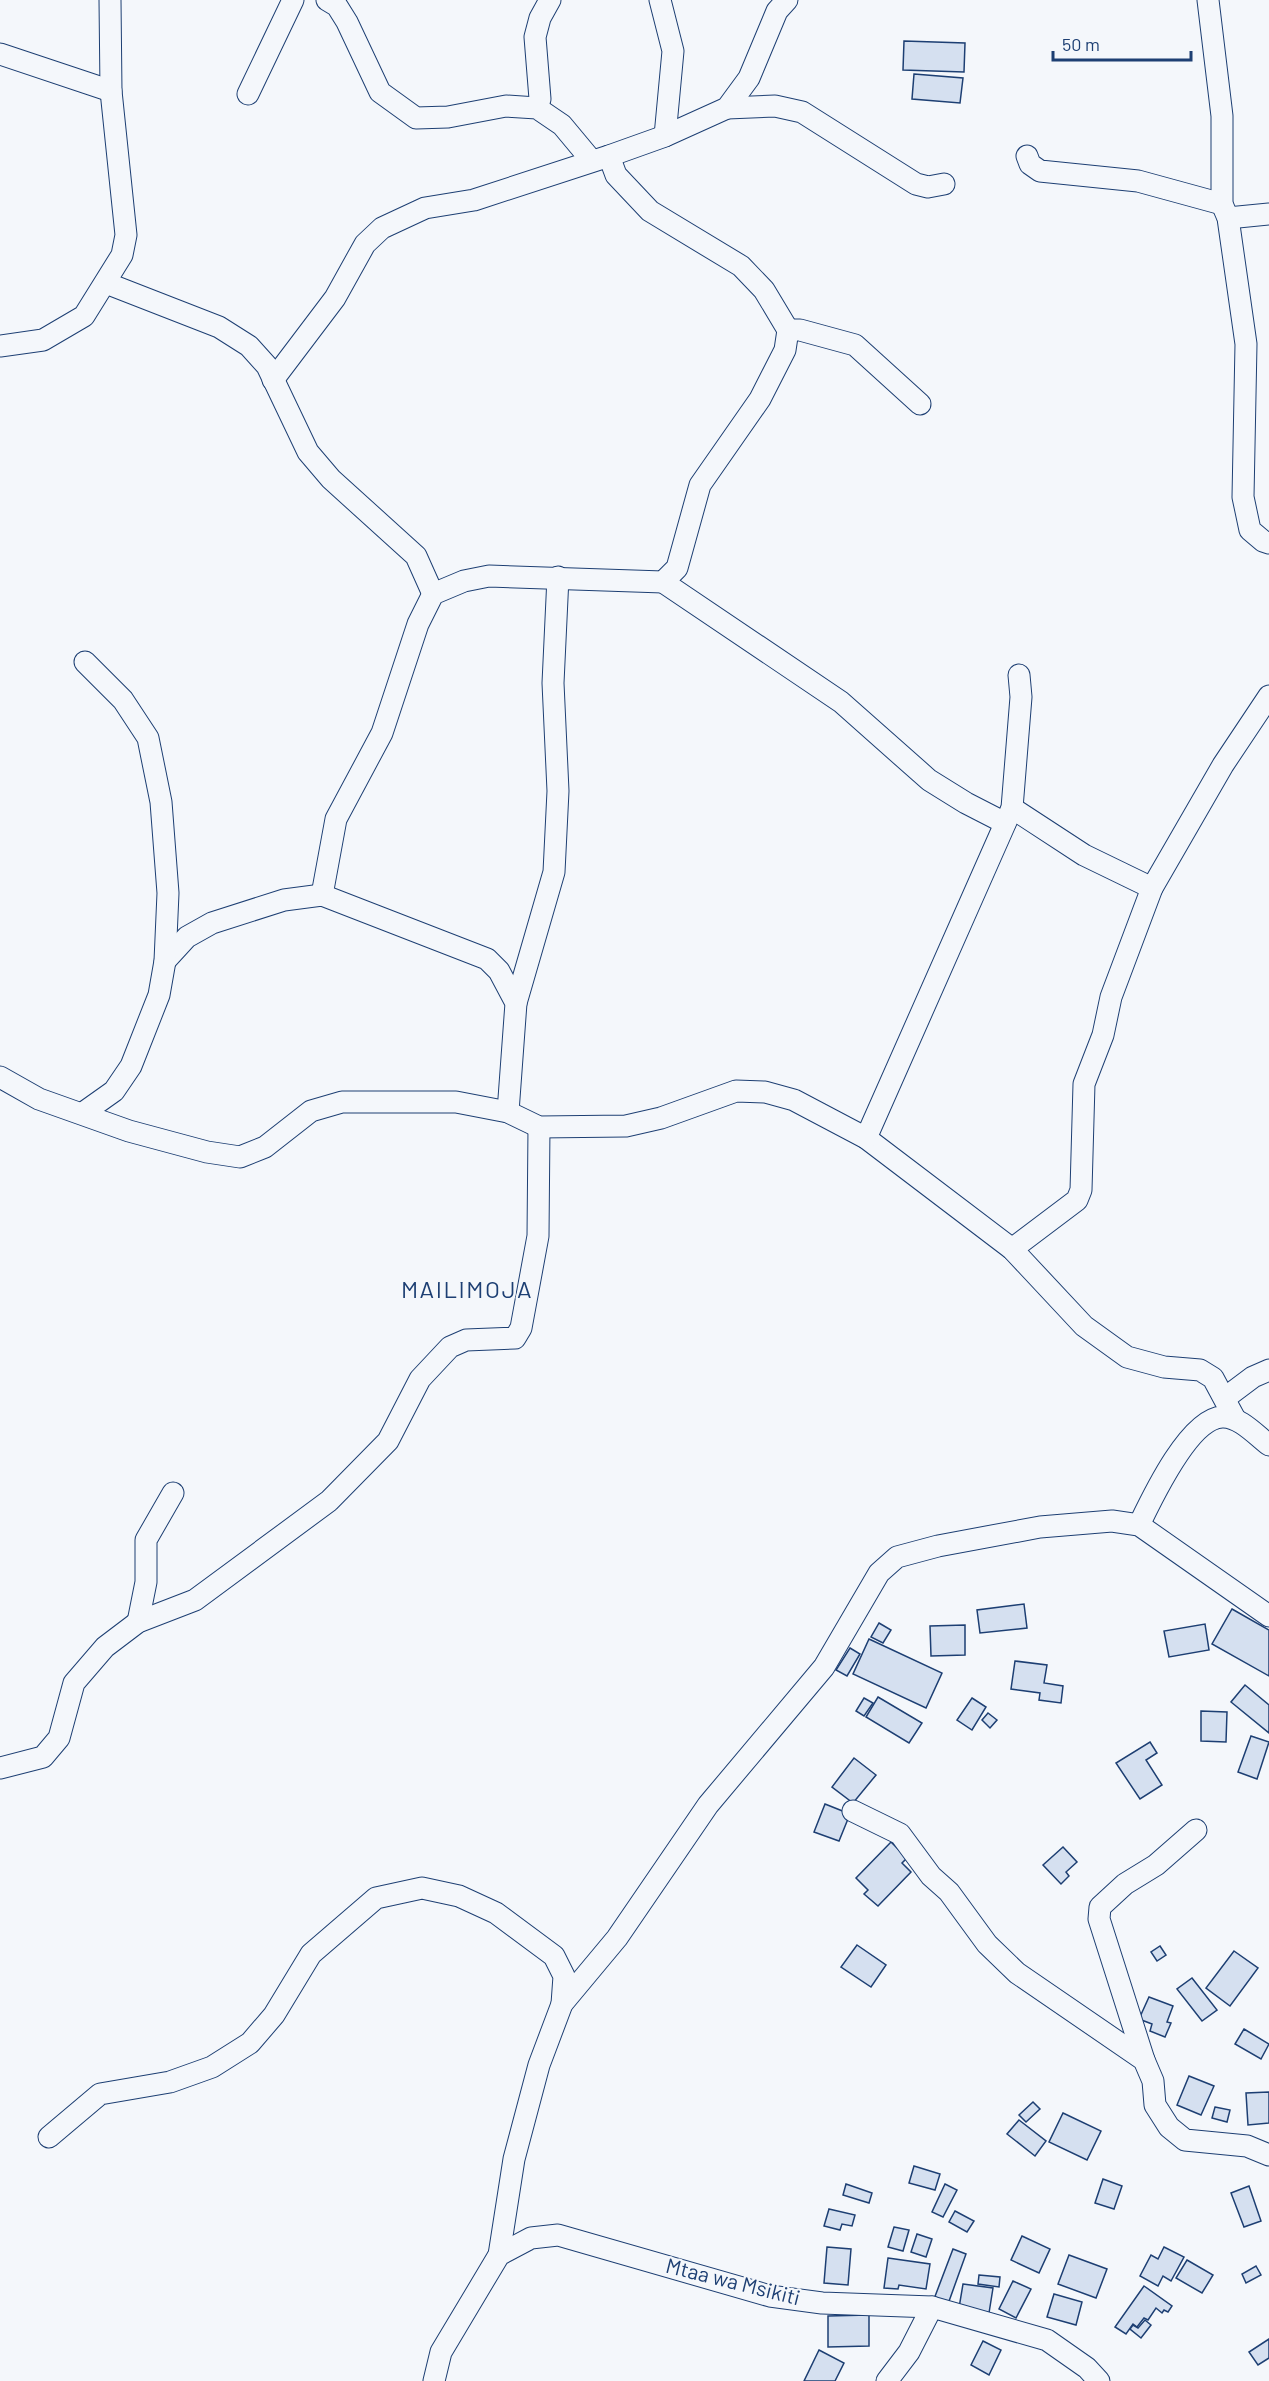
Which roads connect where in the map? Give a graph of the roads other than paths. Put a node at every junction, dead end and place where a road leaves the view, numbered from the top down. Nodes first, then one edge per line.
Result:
1 (110, 0) edge
2 (293, 0) edge
3 (327, 0) edge
4 (550, 0) edge
5 (660, 0) edge
6 (787, 0) edge
7 (1208, 0) edge
8 (0, 54) edge
9 (111, 91) junction
10 (248, 94) dead end
11 (537, 108) junction
12 (727, 108) junction
13 (665, 136) junction
14 (1027, 156) dead end
15 (600, 158) junction
16 (944, 184) dead end
17 (1225, 211) junction
18 (1269, 214) edge
19 (106, 283) junction
20 (788, 330) junction
21 (0, 346) edge
22 (273, 380) junction
23 (920, 404) dead end
24 (1269, 543) edge
25 (558, 577) junction
26 (663, 582) junction
27 (433, 594) junction
28 (85, 662) dead end
29 (1019, 675) dead end
30 (1269, 696) edge
31 (1009, 815) junction
32 (1152, 888) junction
33 (322, 895) junction
34 (165, 961) junction
35 (516, 1003) junction
36 (0, 1077) edge
37 (508, 1112) junction
38 (83, 1113) junction
39 (539, 1127) junction
40 (866, 1138) junction
41 (1012, 1249) junction
42 (1261, 1374) edge
43 (1213, 1378) junction
44 (1225, 1398) junction
45 (1235, 1419) junction
46 (1269, 1445) edge
47 (173, 1493) dead end
48 (1139, 1525) junction
49 (1269, 1616) edge
50 (138, 1622) junction
51 (0, 1768) edge
52 (853, 1811) dead end
53 (1196, 1830) dead end
54 (562, 2004) junction
55 (1144, 2060) junction
56 (49, 2136) dead end
57 (1269, 2155) edge
58 (499, 2255) junction
59 (932, 2307) junction
60 (434, 2381) edge
61 (887, 2381) edge
62 (1099, 2381) edge

1 - 9 street
2 - 10 street
3 - 11 street
4 - 11 street
5 - 13 street
6 - 12 street
7 - 17 street
8 - 9 street
9 - 19 street
11 - 15 street
12 - 13 street
12 - 16 street
13 - 15 street
14 - 17 street
15 - 20 street
15 - 22 street
17 - 18 street
17 - 24 street
19 - 21 street
19 - 22 street
20 - 23 street
20 - 26 street
22 - 27 street
25 - 26 street
25 - 27 street
25 - 35 street
26 - 31 street
27 - 33 street
28 - 34 street
29 - 31 street
30 - 32 street
31 - 32 street
31 - 40 street
32 - 41 street
33 - 34 street
33 - 35 street
34 - 38 street
35 - 37 street
36 - 38 street
37 - 38 street
37 - 39 street
39 - 40 street
39 - 50 street
40 - 41 street
41 - 43 street
42 - 43 street
42 - 44 street
43 - 44 street
44 - 45 street
45 - 46 street
45 - 48 street
47 - 50 street
48 - 49 street
48 - 54 street
50 - 51 street
52 - 55 street
53 - 55 street
54 - 56 street
54 - 58 street
55 - 57 street
58 - 59 street, Mtaa wa Msikiti
58 - 60 street
59 - 61 street
59 - 62 street, Mtaa wa Msikiti

